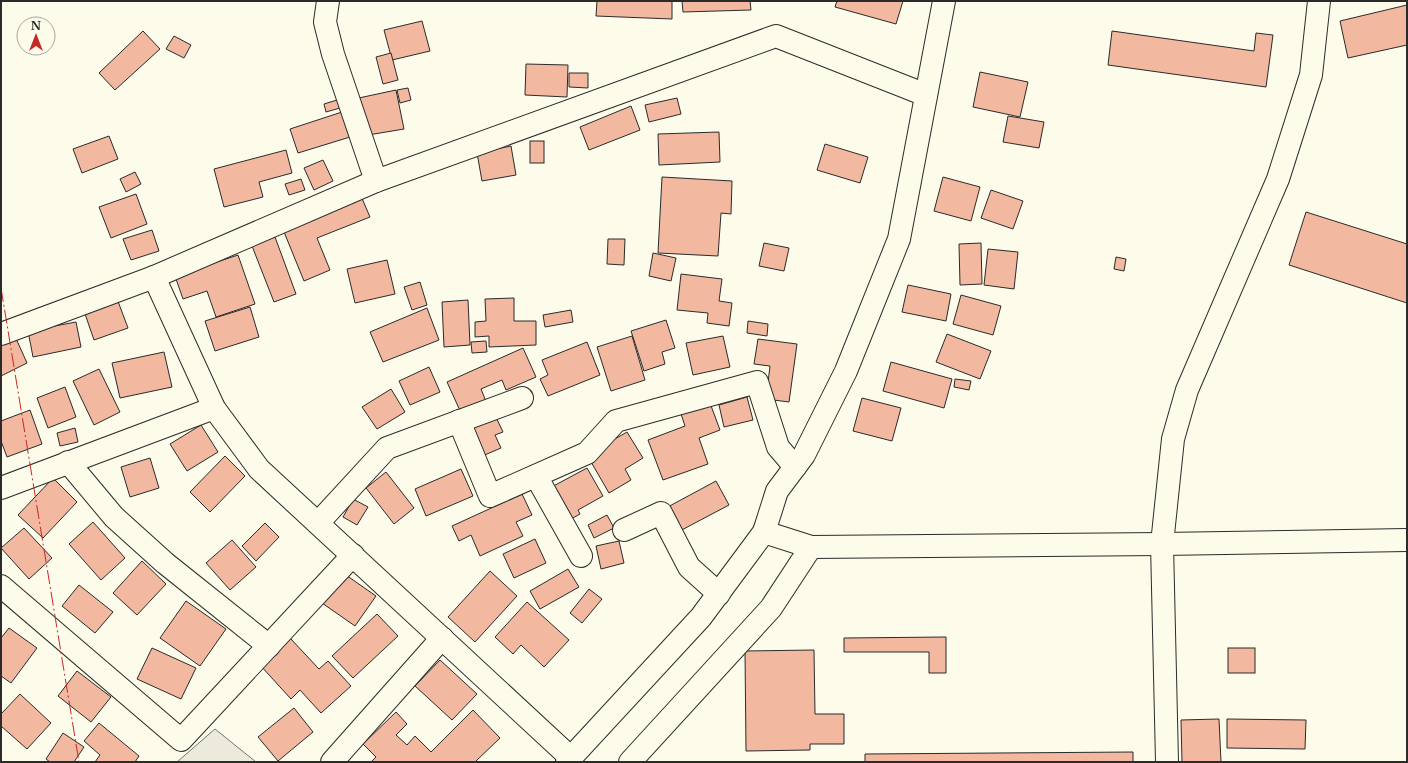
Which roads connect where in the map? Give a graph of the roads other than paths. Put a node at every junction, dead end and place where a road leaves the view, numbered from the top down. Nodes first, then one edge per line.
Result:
1 (328, 1) edge
2 (944, 1) edge
3 (1319, 1) edge
4 (926, 95) junction
5 (376, 181) junction
6 (154, 277) junction
7 (1, 334) edge
8 (522, 398) dead end
9 (214, 408) junction
10 (459, 421) junction
11 (68, 462) junction
12 (795, 467) junction
13 (536, 476) junction
14 (1, 488) edge
15 (318, 523) junction
16 (624, 530) dead end
17 (764, 532) junction
18 (1407, 540) edge
19 (1162, 544) junction
20 (811, 547) junction
21 (353, 555) junction
22 (581, 556) dead end
23 (1, 586) edge
24 (719, 594) junction
25 (442, 638) junction
26 (269, 646) junction
27 (569, 760) edge
28 (332, 762) edge
29 (630, 762) edge
30 (1167, 762) edge

1 - 5 street
2 - 4 street
3 - 19 street
4 - 5 street
4 - 12 street
5 - 6 street
6 - 7 street
6 - 9 street
8 - 10 street
9 - 11 street
9 - 15 street
10 - 13 street
10 - 15 street
11 - 14 street
11 - 26 street
12 - 13 street
12 - 17 street
13 - 22 street
15 - 21 street
16 - 24 street
17 - 20 street
17 - 24 street
18 - 19 street
19 - 20 street
19 - 30 street
20 - 29 street
21 - 25 street
21 - 26 street
23 - 26 street
24 - 27 street
25 - 27 street
25 - 28 street

